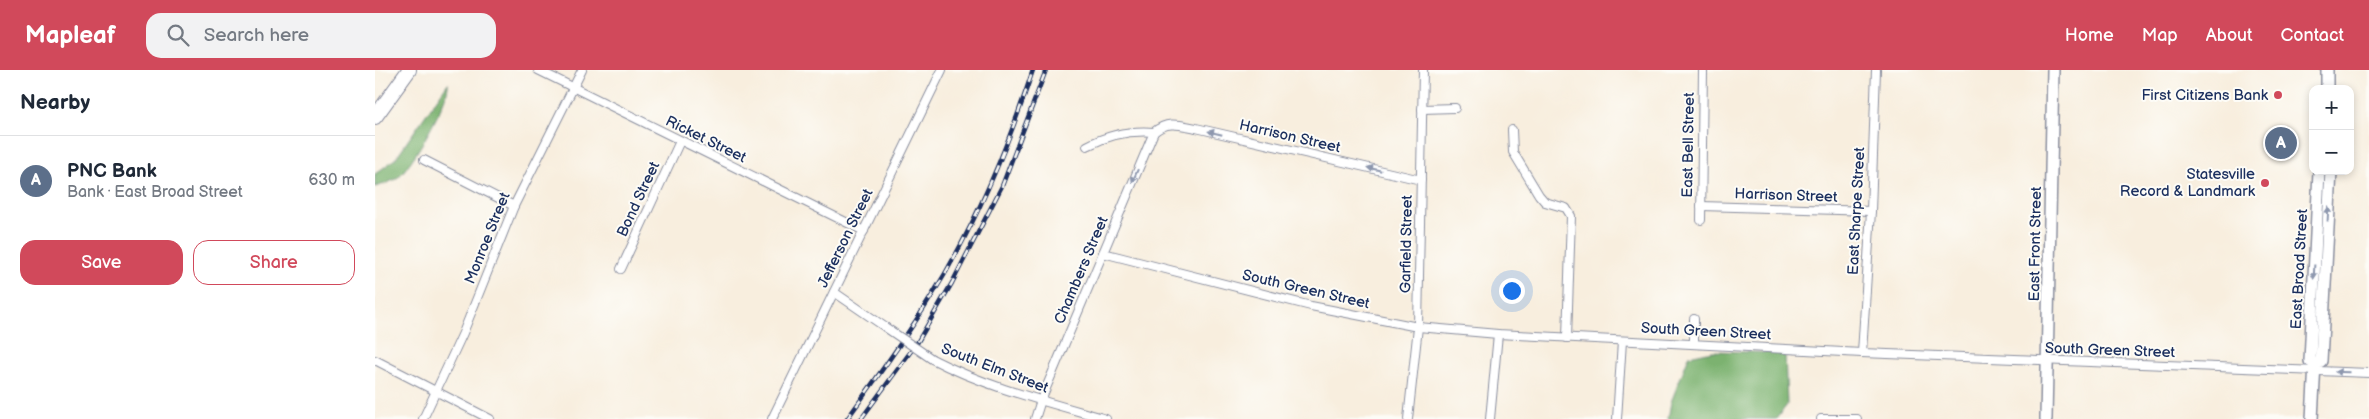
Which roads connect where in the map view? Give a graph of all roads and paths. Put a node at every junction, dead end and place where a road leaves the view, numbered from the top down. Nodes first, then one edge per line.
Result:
1 (409, 70) edge
2 (538, 70) edge
3 (583, 70) edge
4 (942, 70) edge
5 (1423, 70) edge
6 (1703, 70) edge
7 (1876, 70) edge
8 (2053, 70) edge
9 (2327, 70) edge
10 (2327, 85) edge
11 (573, 89) junction
12 (1455, 108) dead end
13 (1422, 109) junction
14 (375, 117) edge
15 (1512, 130) dead end
16 (1154, 132) junction
17 (680, 141) junction
18 (1087, 146) dead end
19 (424, 160) dead end
20 (2319, 175) edge
21 (2330, 175) edge
22 (1421, 180) junction
23 (514, 206) junction
24 (1701, 206) junction
25 (1871, 211) junction
26 (1701, 220) dead end
27 (864, 230) junction
28 (2322, 237) junction
29 (1103, 253) junction
30 (621, 269) dead end
31 (834, 292) junction
32 (1694, 319) dead end
33 (1418, 327) junction
34 (1498, 334) junction
35 (1567, 338) junction
36 (1622, 341) junction
37 (1695, 344) junction
38 (1862, 353) junction
39 (375, 360) edge
40 (2047, 361) junction
41 (2315, 368) junction
42 (2369, 372) edge
43 (437, 391) junction
44 (1041, 400) junction
45 (423, 419) edge
46 (490, 419) edge
47 (772, 419) edge
48 (1035, 419) edge
49 (1106, 419) edge
50 (1408, 419) edge
51 (1489, 419) edge
52 (1617, 419) edge
53 (1821, 419) edge
54 (1857, 419) edge
55 (2046, 419) edge
56 (2312, 419) edge

1 - 14 highway
2 - 11 street, Ricket Street
3 - 11 street, Monroe Street
4 - 27 street, Jefferson Street
5 - 13 street, Garfield Street
6 - 24 street, East Bell Street
7 - 25 street, East Sharpe Street
8 - 40 street, East Front Street
9 - 10 street
11 - 17 street, Ricket Street
11 - 23 street, Monroe Street
12 - 13 street
13 - 22 street, Garfield Street
15 - 35 street
16 - 18 street, Harrison Street
22 -> 16 street, Harrison Street
16 -> 29 street, Chambers Street
17 - 27 street, Ricket Street
17 - 30 street, Bond Street
19 - 23 street
20 - 28 street, East Broad Street
28 -> 21 street, East Broad Street
22 - 33 street, Garfield Street
23 - 43 street, Monroe Street
24 - 25 street, Harrison Street
24 - 26 street, East Bell Street
25 - 38 street, East Sharpe Street
27 - 31 street, Jefferson Street
28 - 41 street, East Broad Street
29 - 33 street, South Green Street
29 - 44 street, Chambers Street
31 - 44 street, South Elm Street, bridge
31 - 47 street, Jefferson Street
32 - 37 street
33 - 34 street, South Green Street
33 - 50 street, Garfield Street
34 - 35 street, South Green Street
34 - 51 street
35 - 36 street, South Green Street
36 - 37 street, South Green Street
36 - 52 street
37 - 38 street, South Green Street
38 - 40 street, South Green Street
39 - 43 street
40 - 41 street, South Green Street
40 - 55 street, East Front Street
42 -> 41 street, South Green Street
41 - 56 street, East Broad Street
43 - 45 street, Monroe Street
43 - 46 street
44 - 48 street, Chambers Street
44 - 49 street, South Elm Street
53 - 54 street

